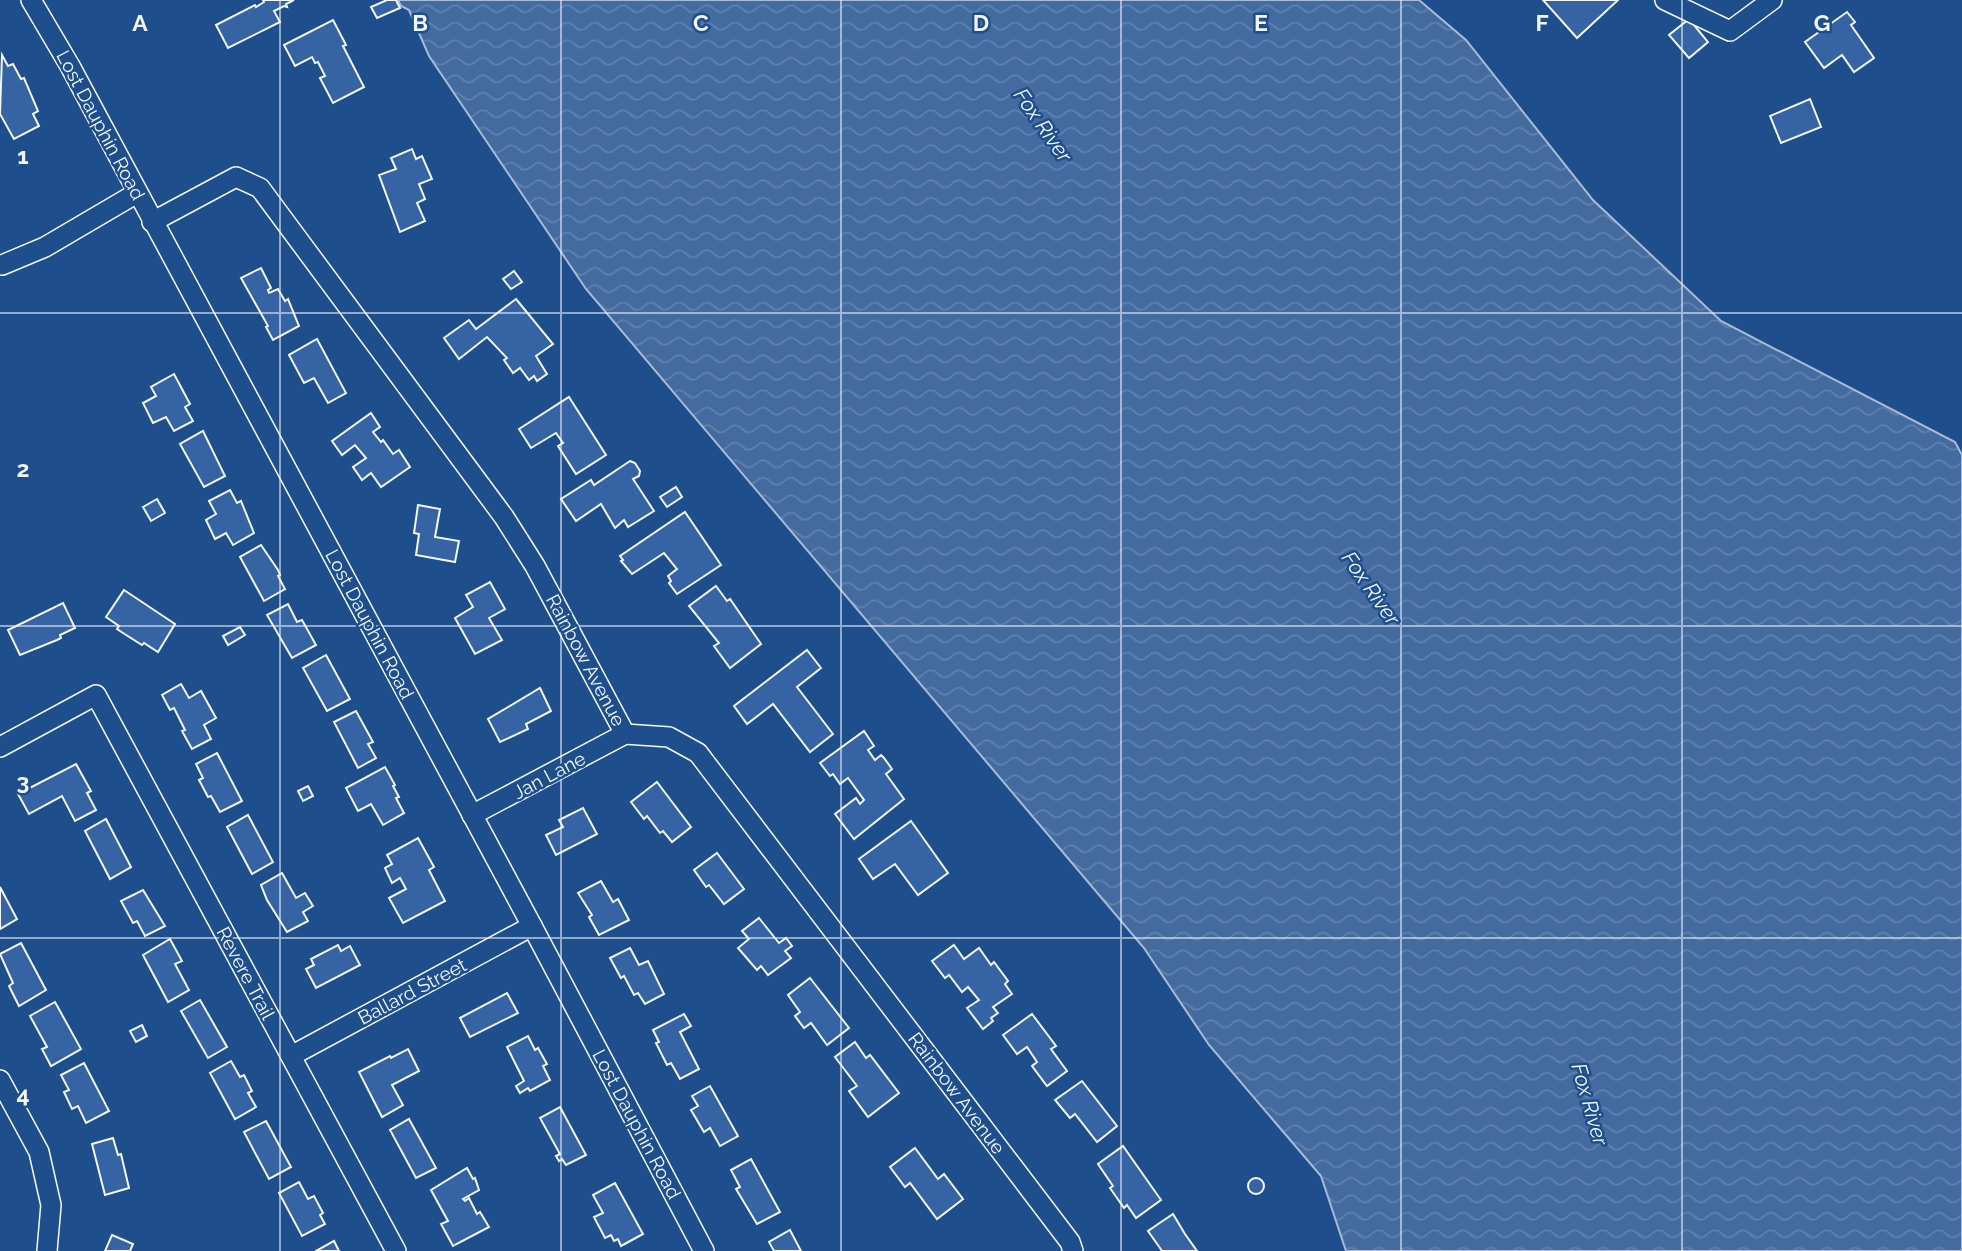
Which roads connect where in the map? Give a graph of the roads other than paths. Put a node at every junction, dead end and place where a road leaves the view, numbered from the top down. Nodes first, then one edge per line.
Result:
1 (31, 0) edge
2 (1665, 0) edge
3 (1772, 0) edge
4 (137, 193) junction
5 (152, 222) junction
6 (1, 264) edge
7 (625, 734) junction
8 (0, 747) edge
9 (472, 815) junction
10 (532, 926) junction
11 (291, 1056) junction
12 (0, 1080) edge
13 (47, 1251) edge
14 (396, 1251) edge
15 (704, 1251) edge
16 (1073, 1251) edge

1 - 4 street, Lost Dauphin Road
2 - 3 street
4 - 5 street, Lost Dauphin Road
4 - 6 street
5 - 7 street, Rainbow Avenue
5 - 9 street, Lost Dauphin Road
7 - 9 street, Jan Lane
7 - 16 street, Rainbow Avenue
8 - 11 street, Revere Trail
9 - 10 street, Lost Dauphin Road
10 - 11 street, Ballard Street
10 - 15 street, Lost Dauphin Road
11 - 14 street, Revere Trail
12 - 13 street

